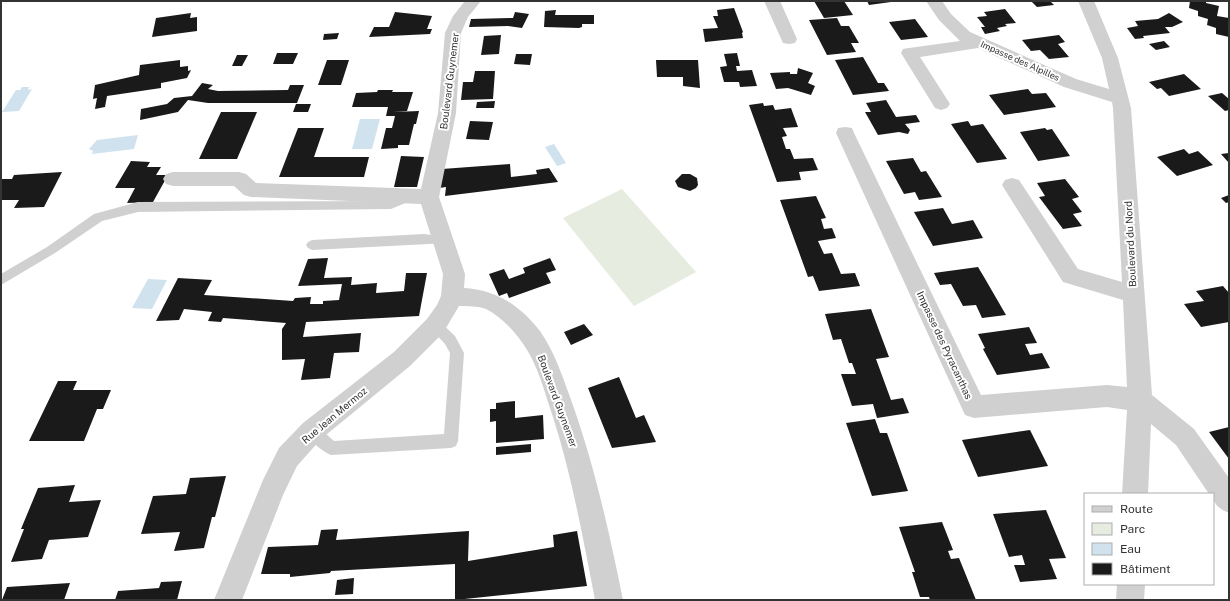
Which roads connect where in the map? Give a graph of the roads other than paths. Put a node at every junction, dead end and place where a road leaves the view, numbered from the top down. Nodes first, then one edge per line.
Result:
1 (473, 1) edge
2 (772, 1) edge
3 (934, 1) edge
4 (1086, 1) edge
5 (788, 39) dead end
6 (980, 43) junction
7 (1120, 98) junction
8 (941, 104) dead end
9 (845, 133) dead end
10 (173, 180) dead end
11 (1012, 185) dead end
12 (421, 196) junction
13 (444, 240) junction
14 (312, 245) dead end
15 (1, 280) edge
16 (1133, 294) junction
17 (452, 296) junction
18 (435, 326) junction
19 (1140, 400) junction
20 (312, 431) junction
21 (1135, 493) edge
22 (1229, 500) edge
23 (1131, 585) edge
24 (228, 600) edge
25 (609, 600) edge
26 (1130, 600) edge

1 - 12 street, Boulevard Guynemer
2 - 5 street
3 - 6 street, Impasse des Alpilles
4 - 7 street, Boulevard du Nord
6 - 7 street, Impasse des Alpilles
6 - 8 street
7 - 16 street, Boulevard du Nord
9 - 19 street, Impasse des Pyracanthas
10 - 12 street
11 - 16 street
12 - 13 street
12 - 15 lane
13 - 14 lane
13 - 17 street
16 - 19 street, Boulevard du Nord
17 - 18 street, Rue Jean Mermoz
17 - 25 street, Boulevard Guynemer
18 - 20 street, Rue Jean Mermoz
18 - 20 lane
19 - 21 street, Boulevard du Nord
19 - 22 street
20 - 24 street, Rue Jean Mermoz
23 - 26 street

